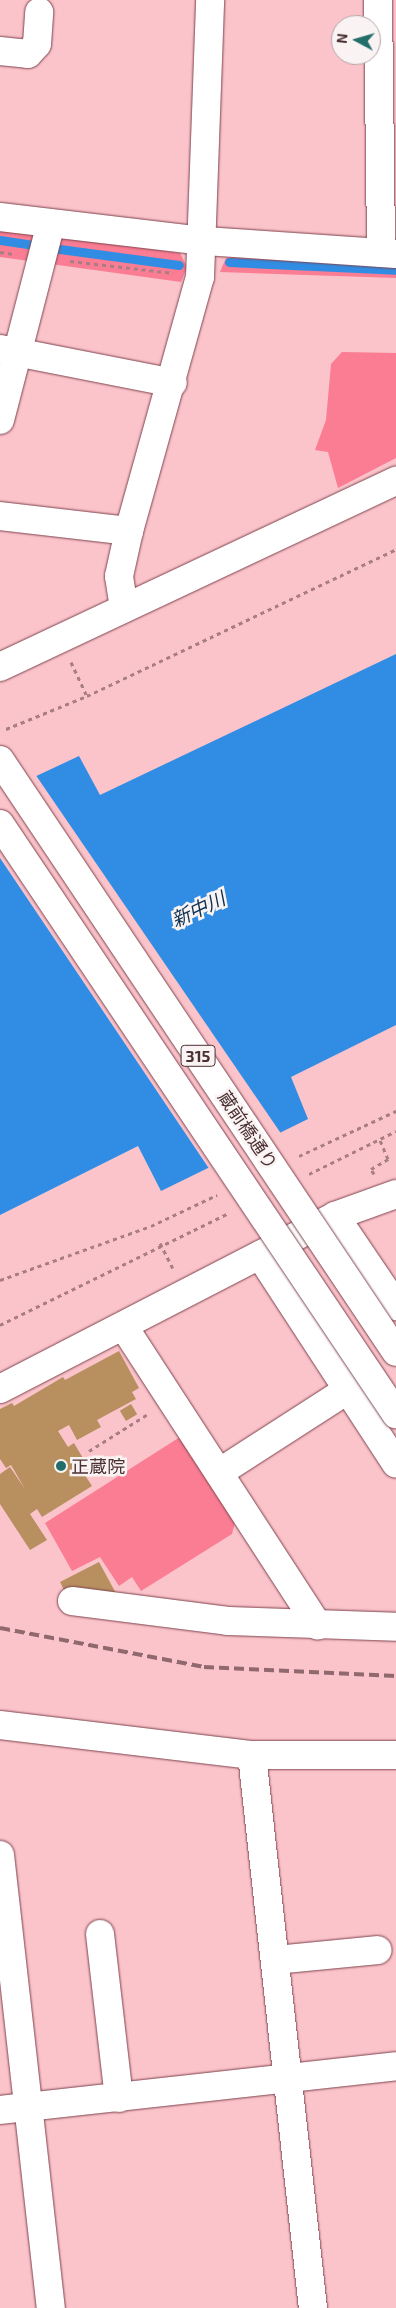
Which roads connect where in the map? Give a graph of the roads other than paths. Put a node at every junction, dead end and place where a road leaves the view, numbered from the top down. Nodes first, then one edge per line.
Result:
1 (210, 0) edge
2 (378, 0) edge
3 (39, 12) dead end
4 (0, 51) edge
5 (388, 127) edge
6 (0, 217) edge
7 (51, 223) junction
8 (205, 241) junction
9 (388, 254) edge
10 (10, 350) edge
11 (173, 382) junction
12 (0, 420) edge
13 (393, 480) edge
14 (0, 516) edge
15 (129, 531) junction
16 (124, 608) junction
17 (0, 667) edge
18 (0, 760) edge
19 (0, 824) edge
20 (396, 1194) edge
21 (335, 1216) junction
22 (260, 1255) junction
23 (396, 1306) edge
24 (124, 1327) junction
25 (396, 1352) edge
26 (0, 1389) edge
27 (347, 1390) junction
28 (396, 1414) edge
29 (396, 1464) edge
30 (220, 1472) junction
31 (72, 1601) dead end
32 (318, 1626) junction
33 (396, 1627) edge
34 (0, 1725) edge
35 (252, 1755) junction
36 (396, 1755) edge
37 (0, 1855) edge
38 (100, 1934) dead end
39 (378, 1950) dead end
40 (275, 1960) junction
41 (396, 2066) edge
42 (288, 2078) junction
43 (119, 2098) junction
44 (27, 2107) junction
45 (0, 2110) edge
46 (51, 2308) edge
47 (313, 2308) edge

1 - 8 street
2 - 5 street
3 - 4 street
5 - 9 street
6 - 7 street
7 - 8 street
7 - 10 street
8 - 9 street
8 - 11 street
10 - 11 street
10 - 12 street
11 - 15 street
13 - 16 street
14 - 15 street
15 - 16 street
16 - 17 street
18 - 25 street, 蔵前橋通り / 315, bridge
19 - 28 street, 蔵前橋通り / 315, bridge
20 - 21 street
21 - 22 street
21 - 23 street
22 - 24 street
22 - 27 street
24 - 26 street
24 - 30 street
27 - 29 street
27 - 30 street
30 - 32 street
31 - 32 street
32 - 33 street
34 - 35 street
35 - 36 street
35 - 40 street
37 - 44 street
38 - 43 street
39 - 40 street
40 - 42 street
41 - 42 street
42 - 43 street
42 - 47 street
43 - 44 street
44 - 45 street
44 - 46 street

